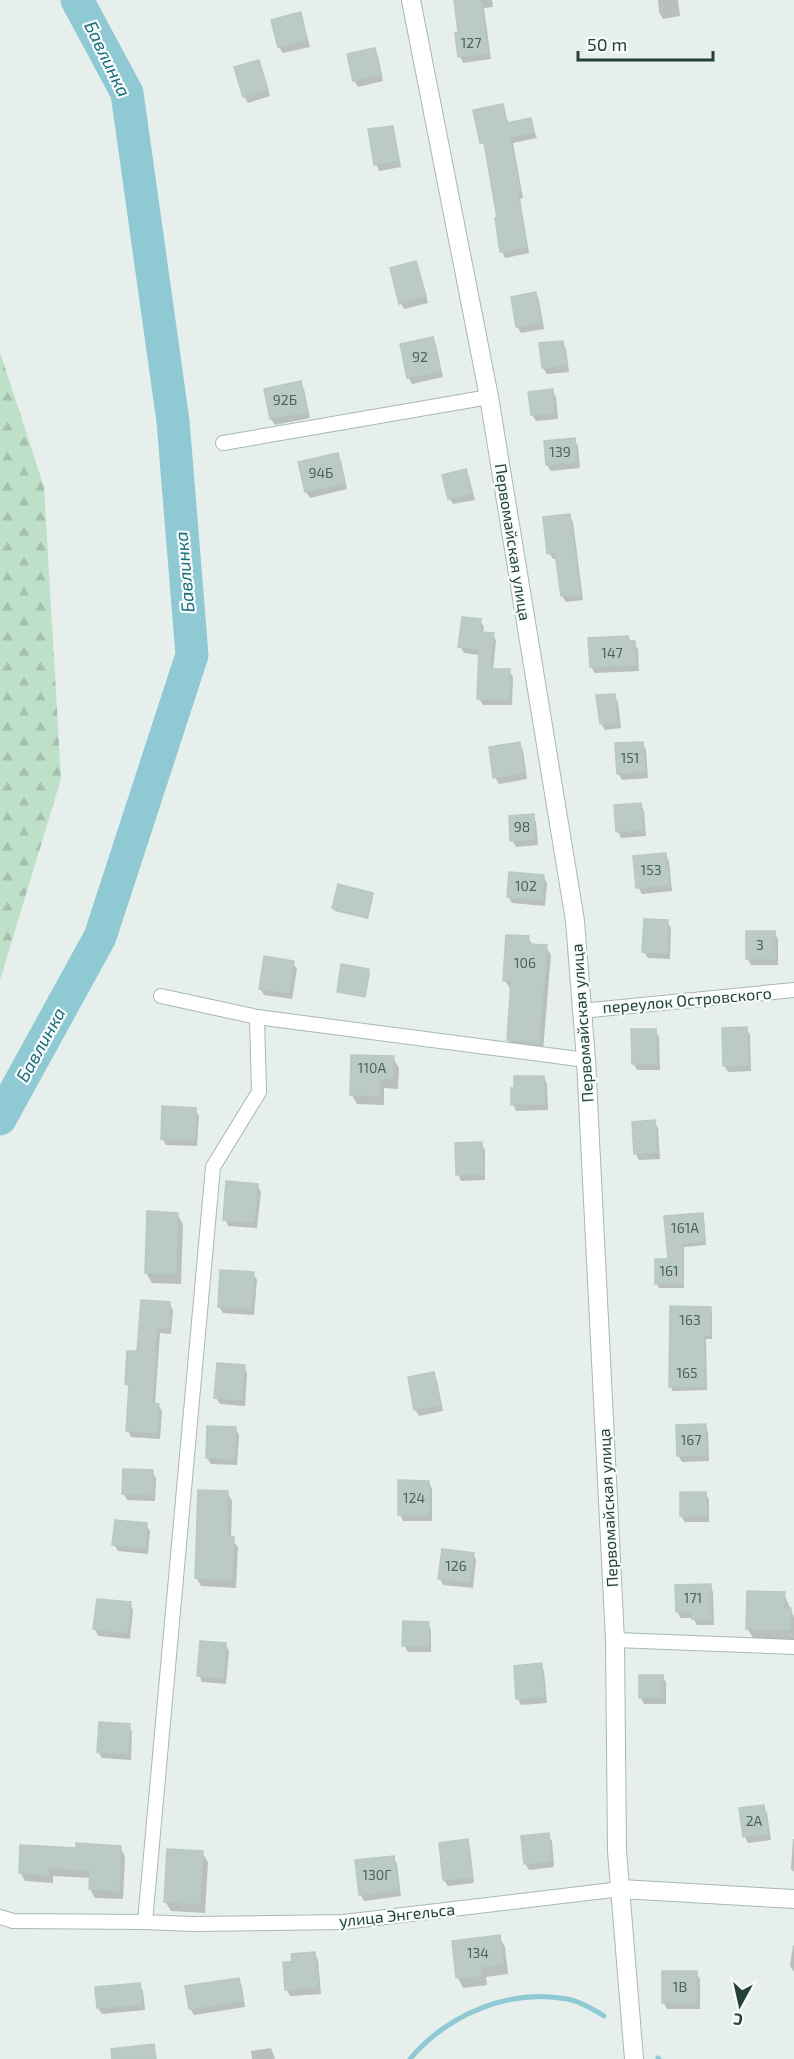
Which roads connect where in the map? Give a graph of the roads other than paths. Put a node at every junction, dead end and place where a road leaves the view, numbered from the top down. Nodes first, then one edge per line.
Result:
1 (411, 0) edge
2 (489, 397) junction
3 (224, 443) dead end
4 (794, 990) edge
5 (160, 996) dead end
6 (580, 1011) junction
7 (257, 1017) junction
8 (586, 1060) junction
9 (615, 1640) junction
10 (794, 1647) edge
11 (621, 1889) junction
12 (794, 1899) edge
13 (0, 1917) edge
14 (145, 1922) junction
15 (634, 2059) edge

1 - 2 street, Первомайская улица
2 - 3 street
2 - 6 street, Первомайская улица
4 - 6 street, переулок Островского
5 - 7 street
6 - 8 street, Первомайская улица
7 - 8 street
7 - 14 street
8 - 9 street, Первомайская улица
9 - 10 street
9 - 11 street, Первомайская улица
11 - 12 street, улица Энгельса
11 - 14 street, улица Энгельса
11 - 15 street, Первомайская улица
13 - 14 street, улица Энгельса

